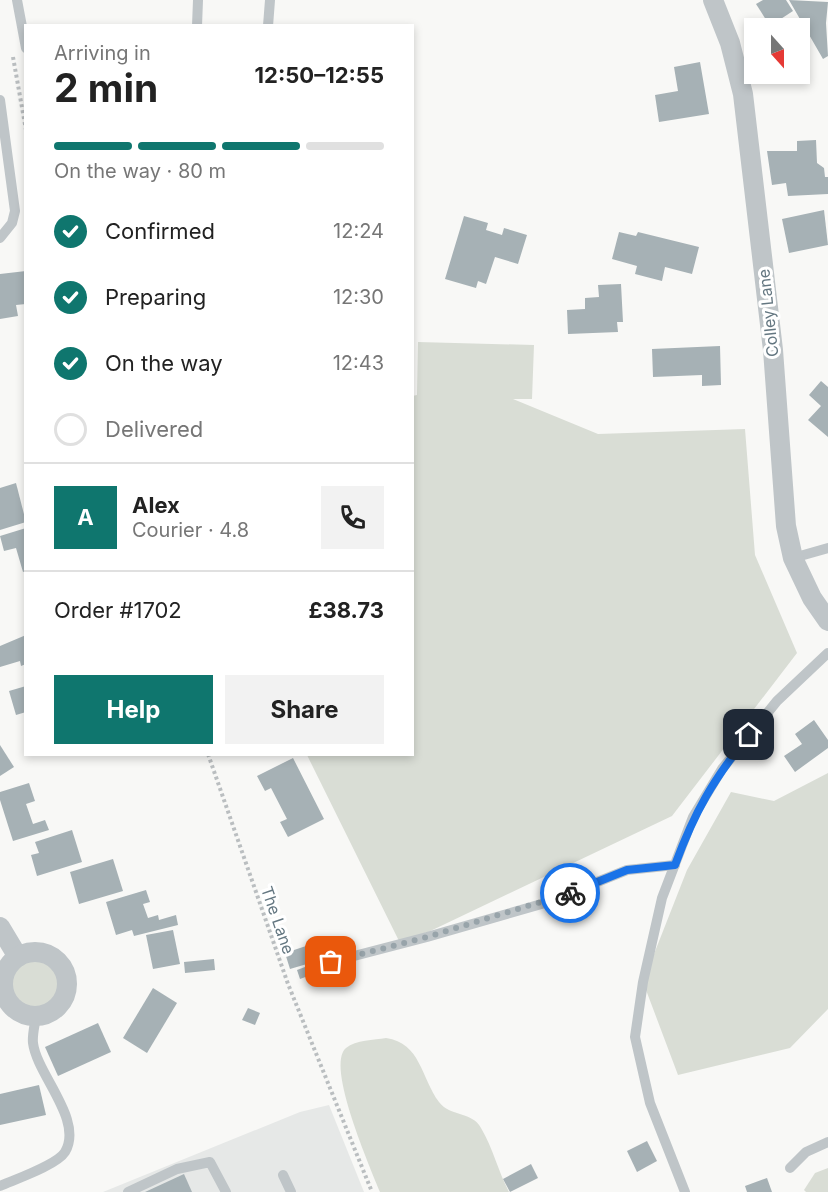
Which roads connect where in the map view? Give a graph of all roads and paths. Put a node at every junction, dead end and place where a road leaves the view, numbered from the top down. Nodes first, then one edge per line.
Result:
1 (17, 0) edge
2 (198, 0) edge
3 (270, 0) edge
4 (713, 0) edge
5 (197, 24) edge
6 (268, 24) edge
7 (24, 37) edge
8 (13, 51) dead end
9 (0, 100) edge
10 (24, 118) edge
11 (0, 238) edge
12 (828, 548) edge
13 (793, 558) junction
14 (828, 621) edge
15 (828, 653) edge
16 (209, 756) edge
17 (675, 865) junction
18 (0, 927) edge
19 (18, 957) junction
20 (331, 962) dead end
21 (36, 1016) junction
22 (828, 1142) edge
23 (790, 1168) dead end
24 (284, 1175) dead end
25 (0, 1186) edge
26 (128, 1192) edge
27 (226, 1192) edge
28 (291, 1192) edge
29 (372, 1192) edge
30 (686, 1192) edge

1 - 7 lane
2 - 5 lane
3 - 6 lane
4 - 13 street, Colley Lane
8 - 10 path
9 - 11 lane
12 - 13 lane
13 - 14 street, Colley Lane
15 - 17 lane
16 - 29 path, The Lane
17 - 20 lane
17 - 30 lane
18 - 19 street
19 - 21 street
19 - 21 street
21 - 25 lane
22 - 23 lane
24 - 28 lane
26 - 27 lane

